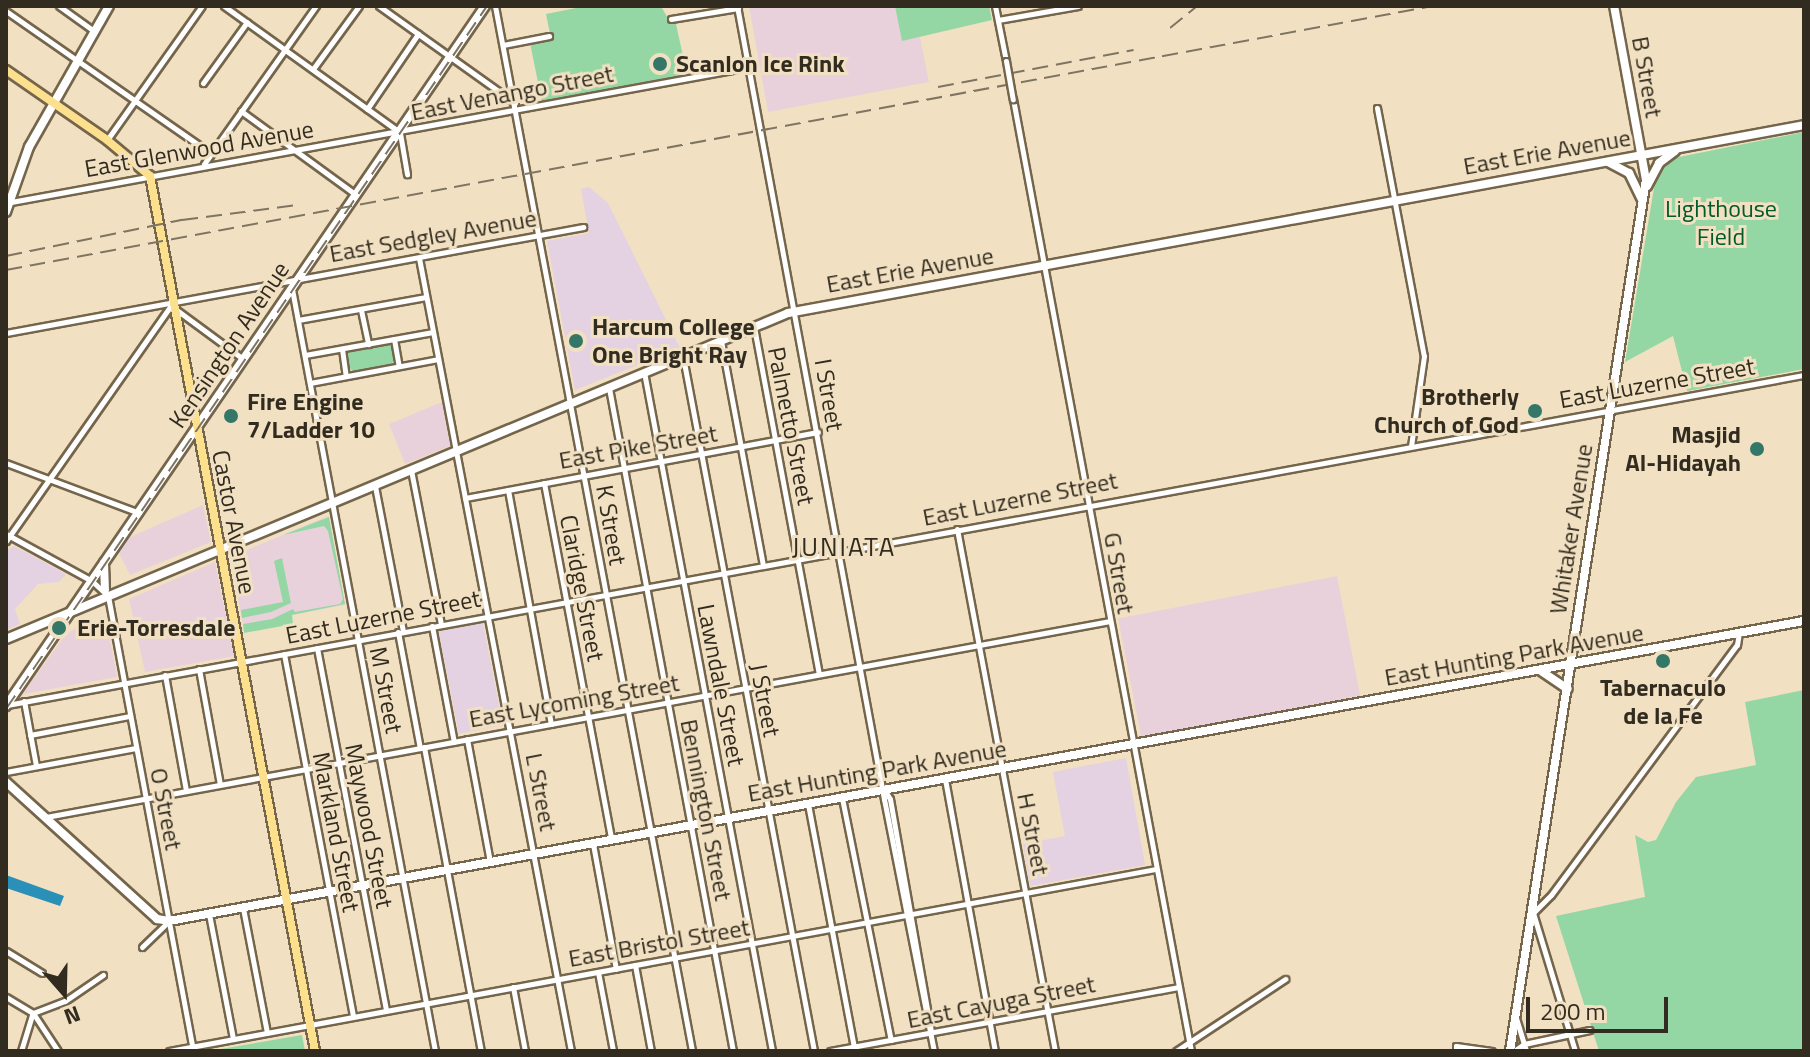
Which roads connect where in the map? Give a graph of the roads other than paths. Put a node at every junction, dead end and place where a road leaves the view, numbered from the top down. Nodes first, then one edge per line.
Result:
1 (59, 6) edge
2 (109, 6) edge
3 (202, 6) edge
4 (224, 6) edge
5 (316, 6) edge
6 (359, 6) edge
7 (380, 6) edge
8 (485, 6) edge
9 (495, 6) edge
10 (691, 6) edge
11 (995, 6) edge
12 (1078, 6) edge
13 (1614, 6) edge
14 (737, 7) edge
15 (6, 11) edge
16 (693, 16) junction
17 (671, 19) dead end
18 (998, 20) junction
19 (247, 22) junction
20 (95, 32) junction
21 (418, 34) junction
22 (549, 36) dead end
23 (503, 45) junction
24 (285, 49) junction
25 (451, 58) junction
26 (79, 60) junction
27 (749, 67) junction
28 (313, 69) junction
29 (6, 70) edge
30 (203, 83) dead end
31 (136, 99) junction
32 (53, 103) junction
33 (515, 106) junction
34 (1377, 108) dead end
35 (367, 109) junction
36 (241, 111) junction
37 (1804, 125) edge
38 (399, 132) junction
39 (107, 140) junction
40 (1684, 147) junction
41 (294, 150) junction
42 (210, 153) junction
43 (1642, 155) junction
44 (1599, 163) junction
45 (204, 165) junction
46 (407, 174) dead end
47 (150, 176) junction
48 (1645, 191) junction
49 (356, 195) junction
50 (1393, 201) junction
51 (8, 202) edge
52 (1643, 202) junction
53 (6, 212) edge
54 (583, 227) dead end
55 (539, 235) junction
56 (419, 258) junction
57 (1043, 265) junction
58 (298, 279) junction
59 (292, 288) junction
60 (426, 297) junction
61 (173, 303) junction
62 (361, 310) junction
63 (796, 311) junction
64 (298, 320) junction
65 (753, 326) junction
66 (433, 332) junction
67 (6, 333) edge
68 (394, 339) junction
69 (721, 340) junction
70 (368, 344) junction
71 (342, 349) junction
72 (305, 355) junction
73 (683, 356) junction
74 (244, 359) junction
75 (438, 359) junction
76 (399, 366) junction
77 (644, 372) junction
78 (1804, 375) edge
79 (346, 376) junction
80 (310, 383) junction
81 (609, 387) junction
82 (570, 403) junction
83 (1609, 411) junction
84 (196, 429) junction
85 (818, 432) junction
86 (775, 440) junction
87 (1411, 446) junction
88 (741, 447) junction
89 (456, 451) junction
90 (702, 454) junction
91 (660, 462) junction
92 (6, 463) edge
93 (624, 468) junction
94 (411, 470) junction
95 (584, 476) junction
96 (50, 479) junction
97 (544, 483) junction
98 (375, 485) junction
99 (508, 490) junction
100 (465, 498) junction
101 (332, 503) junction
102 (1088, 505) junction
103 (139, 513) junction
104 (957, 529) junction
105 (8, 537) edge
106 (220, 549) junction
107 (840, 551) junction
108 (798, 558) junction
109 (104, 563) junction
110 (763, 565) junction
111 (723, 573) junction
112 (682, 579) junction
113 (92, 581) junction
114 (646, 586) junction
115 (107, 593) junction
116 (606, 593) junction
117 (565, 601) junction
118 (529, 608) junction
119 (70, 612) junction
120 (487, 615) junction
121 (1110, 621) junction
122 (1804, 621) edge
123 (441, 624) junction
124 (432, 626) junction
125 (401, 632) junction
126 (1739, 633) junction
127 (6, 639) edge
128 (358, 639) junction
129 (979, 645) junction
130 (317, 648) junction
131 (284, 654) junction
132 (241, 662) junction
133 (1571, 665) junction
134 (861, 667) junction
135 (199, 669) junction
136 (1540, 671) junction
137 (819, 674) junction
138 (165, 675) junction
139 (124, 683) junction
140 (745, 689) junction
141 (1568, 689) junction
142 (705, 696) junction
143 (24, 701) junction
144 (668, 702) junction
145 (6, 706) edge
146 (628, 710) junction
147 (130, 716) junction
148 (588, 717) junction
149 (551, 724) junction
150 (511, 731) junction
151 (30, 735) junction
152 (467, 739) junction
153 (454, 742) junction
154 (1133, 745) junction
155 (136, 748) junction
156 (422, 748) junction
157 (380, 755) junction
158 (339, 762) junction
159 (36, 766) junction
160 (305, 769) junction
161 (1002, 769) junction
162 (6, 772) edge
163 (263, 776) junction
164 (945, 779) junction
165 (6, 782) edge
166 (220, 784) junction
167 (884, 790) junction
168 (186, 791) junction
169 (145, 798) junction
170 (842, 798) junction
171 (808, 804) junction
172 (768, 812) junction
173 (45, 817) junction
174 (728, 819) junction
175 (691, 826) junction
176 (652, 833) junction
177 (612, 840) junction
178 (593, 844) junction
179 (535, 854) junction
180 (490, 863) junction
181 (1156, 869) junction
182 (447, 871) junction
183 (403, 879) junction
184 (362, 887) junction
185 (329, 892) junction
186 (1026, 893) junction
187 (286, 900) junction
188 (968, 903) junction
189 (243, 908) junction
190 (1533, 913) junction
191 (209, 914) junction
192 (909, 915) junction
193 (169, 921) junction
194 (869, 923) junction
195 (832, 929) junction
196 (792, 937) junction
197 (752, 944) junction
198 (142, 947) dead end
199 (6, 951) edge
200 (714, 951) junction
201 (675, 958) junction
202 (635, 965) junction
203 (616, 969) junction
204 (598, 972) junction
205 (42, 973) dead end
206 (103, 975) dead end
207 (558, 979) junction
208 (1285, 979) dead end
209 (513, 987) junction
210 (1178, 987) junction
211 (471, 995) junction
212 (6, 997) edge
213 (426, 1003) junction
214 (386, 1011) junction
215 (1048, 1011) junction
216 (33, 1013) junction
217 (353, 1017) junction
218 (1516, 1017) junction
219 (990, 1023) junction
220 (310, 1025) junction
221 (1590, 1030) dead end
222 (267, 1033) junction
223 (931, 1033) junction
224 (1570, 1034) junction
225 (233, 1039) junction
226 (891, 1040) junction
227 (1190, 1042) junction
228 (854, 1047) junction
229 (1525, 1048) edge
230 (193, 1049) edge
231 (1456, 1049) edge
232 (21, 1051) edge
233 (58, 1051) edge
234 (169, 1051) edge
235 (315, 1051) edge
236 (435, 1051) edge
237 (481, 1051) edge
238 (525, 1051) edge
239 (571, 1051) edge
240 (613, 1051) edge
241 (651, 1051) edge
242 (692, 1051) edge
243 (733, 1051) edge
244 (772, 1051) edge
245 (814, 1051) edge
246 (830, 1051) edge
247 (934, 1051) edge
248 (995, 1051) edge
249 (1055, 1051) edge
250 (1176, 1051) edge
251 (1191, 1051) edge
252 (1492, 1051) edge
253 (1512, 1051) edge
254 (1575, 1051) edge

1 - 20 street
2 - 20 main road
3 - 31 street
4 - 19 street, East Venango Street
5 - 24 street
6 - 28 street
7 - 21 street
8 - 25 main road, Kensington Avenue
9 - 23 street, K Street
10 - 16 street
11 - 18 street, G Street
12 - 18 street
13 - 43 main road, B Street
14 - 16 street
14 - 27 street, I Street
15 - 26 street
16 - 17 street
18 - 57 street, G Street, bridge
19 - 24 street, East Venango Street
19 - 30 street
20 - 26 main road
21 - 25 street
21 - 35 street
22 - 23 street
23 - 33 street, K Street
24 - 28 street, East Venango Street
24 - 36 street
25 - 33 street
25 - 38 main road, Kensington Avenue
26 - 31 street
26 - 32 main road
27 - 33 street, East Venango Street
27 - 63 street, I Street
28 - 35 street, East Venango Street
29 - 32 main road
31 - 39 street
31 - 42 street
32 - 39 main road
32 - 51 main road
33 - 38 street, East Venango Street
33 - 55 street, K Street
34 - 50 street
35 - 38 street, East Venango Street
36 - 41 street
36 - 42 street
37 - 40 main road, East Erie Avenue
38 - 41 street, East Glenwood Avenue
38 - 46 street
38 - 49 main road, Kensington Avenue
39 - 47 main road
40 - 43 main road, East Erie Avenue
40 - 48 main road
41 - 45 street, East Glenwood Avenue
41 - 49 street
42 - 45 street
43 - 44 main road, East Erie Avenue
43 - 48 main road, Whitaker Avenue
44 - 50 main road, East Erie Avenue
44 - 52 main road
45 - 47 street, East Glenwood Avenue
47 - 51 street, East Glenwood Avenue
47 - 61 main road, Castor Avenue
48 - 52 main road, Whitaker Avenue
49 - 58 main road, Kensington Avenue
50 - 57 main road, East Erie Avenue
50 - 87 street
51 - 53 main road
52 - 83 main road, Whitaker Avenue
54 - 55 street, East Sedgley Avenue
55 - 56 street, East Sedgley Avenue
55 - 82 street, K Street
56 - 58 street, East Sedgley Avenue
56 - 60 street, L Street
57 - 63 main road, East Erie Avenue
57 - 102 street, G Street
58 - 59 main road, Kensington Avenue
58 - 61 street, East Sedgley Avenue
59 - 64 street, M Street
59 - 74 main road, Kensington Avenue
60 - 62 street
60 - 66 street, L Street
61 - 67 street, East Sedgley Avenue
61 - 74 street
61 - 84 main road, Castor Avenue
61 - 96 street
62 - 64 street
62 - 70 street
63 - 65 main road, East Erie Avenue
63 - 85 street, I Street
64 - 72 street, M Street
65 - 69 main road, East Erie Avenue
65 - 86 street, Palmetto Street
66 - 68 street
66 - 75 street, L Street
68 - 70 street
68 - 76 street
69 - 73 main road, East Erie Avenue
69 - 88 street
70 - 71 street
71 - 72 street
71 - 79 street
72 - 80 street, M Street
73 - 77 main road, East Erie Avenue
73 - 90 street, J Street
74 - 84 main road, Kensington Avenue
75 - 76 street
75 - 89 street, L Street
76 - 79 street
77 - 81 main road, East Erie Avenue
77 - 91 street, Lawndale Street
78 - 83 street, East Luzerne Street
79 - 80 street
80 - 101 street, M Street
81 - 82 main road, East Erie Avenue
81 - 93 street, Bennington Street
82 - 89 main road, East Erie Avenue
82 - 95 street, K Street
83 - 87 street, East Luzerne Street
83 - 133 main road, Whitaker Avenue
84 - 103 main road, Kensington Avenue
84 - 106 main road, Castor Avenue
85 - 86 street, East Pike Street
85 - 107 street, I Street
86 - 88 street, East Pike Street
86 - 108 street, Palmetto Street
87 - 102 street, East Luzerne Street
88 - 90 street, East Pike Street
88 - 110 street
89 - 94 main road, East Erie Avenue
89 - 100 street, L Street
90 - 91 street, East Pike Street
90 - 111 street, J Street
91 - 93 street, East Pike Street
91 - 112 street, Lawndale Street
92 - 96 street
93 - 95 street, East Pike Street
93 - 114 street, Bennington Street
94 - 98 main road, East Erie Avenue
94 - 123 street
95 - 97 street, East Pike Street
95 - 116 street, K Street
96 - 103 street
96 - 105 street
97 - 99 street, East Pike Street
97 - 117 street, Claridge Street
98 - 101 main road, East Erie Avenue
98 - 125 street
99 - 100 street, East Pike Street
99 - 118 street
100 - 120 street, L Street
101 - 106 main road, East Erie Avenue
101 - 128 street, M Street
102 - 104 street, East Luzerne Street
102 - 121 street, G Street
103 - 109 main road, Kensington Avenue
104 - 107 street, East Luzerne Street
104 - 129 street, H Street
105 - 113 street
106 - 115 main road, East Erie Avenue
106 - 132 main road, Castor Avenue
107 - 108 street, East Luzerne Street
107 - 134 street, I Street
108 - 110 street, East Luzerne Street
108 - 137 street, Palmetto Street
109 - 113 main road, Kensington Avenue
109 - 115 main road
110 - 111 street, East Luzerne Street
111 - 112 street, East Luzerne Street
111 - 140 street, J Street
112 - 114 street, East Luzerne Street
112 - 142 street, Lawndale Street
113 - 115 street
113 - 119 main road, Kensington Avenue
114 - 116 street, East Luzerne Street
114 - 144 street, Bennington Street
115 - 119 main road, East Erie Avenue
115 - 139 street, O Street
116 - 117 street, East Luzerne Street
116 - 146 street, K Street
117 - 118 street, East Luzerne Street
117 - 148 street, Claridge Street
118 - 120 street, East Luzerne Street
118 - 149 street
119 - 127 main road, East Erie Avenue
119 - 145 main road, Kensington Avenue
120 - 123 street, East Luzerne Street
120 - 150 street, L Street
121 - 129 street, East Lycoming Street
121 - 154 street, G Street
122 - 126 main road, East Hunting Park Avenue
123 - 124 street, East Luzerne Street
124 - 125 street, East Luzerne Street
124 - 153 street
125 - 128 street, East Luzerne Street
125 - 156 street
126 - 133 main road, East Hunting Park Avenue
126 - 190 street
128 - 130 street, East Luzerne Street
128 - 157 street, M Street
129 - 134 street, East Lycoming Street
129 - 161 street, H Street
130 - 131 street, East Luzerne Street
130 - 158 street, Maywood Street
131 - 132 street, East Luzerne Street
131 - 160 street, Markland Street
132 - 135 street, East Luzerne Street
132 - 163 main road, Castor Avenue
133 - 136 main road, East Hunting Park Avenue
133 - 141 main road, Whitaker Avenue
134 - 137 street, East Lycoming Street
134 - 167 street, I Street
135 - 138 street, East Luzerne Street
135 - 166 street
136 - 141 main road
136 - 154 main road, East Hunting Park Avenue
137 - 140 street, East Lycoming Street
138 - 139 street, East Luzerne Street
138 - 168 street
139 - 143 street, East Luzerne Street
139 - 147 street, O Street
140 - 142 street, East Lycoming Street
140 - 172 street, J Street
141 - 190 main road, Whitaker Avenue
142 - 144 street, East Lycoming Street
142 - 174 street, Lawndale Street
143 - 145 street, East Luzerne Street
143 - 151 street
144 - 146 street, East Lycoming Street
144 - 175 street, Bennington Street
146 - 148 street, East Lycoming Street
146 - 176 street, K Street
147 - 151 street
147 - 155 street, O Street
148 - 149 street, East Lycoming Street
148 - 177 street, Claridge Street
149 - 150 street, East Lycoming Street
150 - 152 street, East Lycoming Street
150 - 179 street, L Street
151 - 159 street
152 - 153 street, East Lycoming Street
152 - 180 street
153 - 156 street, East Lycoming Street
154 - 161 main road, East Hunting Park Avenue
154 - 181 street, G Street
155 - 159 street
155 - 169 street, O Street
156 - 157 street, East Lycoming Street
156 - 182 street
157 - 158 street, East Lycoming Street
157 - 183 street, M Street
158 - 160 street, East Lycoming Street
158 - 184 street, Maywood Street
159 - 162 street
160 - 163 street, East Lycoming Street
160 - 185 street, Markland Street
161 - 164 main road, East Hunting Park Avenue
161 - 186 street, H Street
163 - 166 street, East Lycoming Street
163 - 187 main road, Castor Avenue
164 - 167 main road, East Hunting Park Avenue
164 - 188 street
165 - 173 main road
166 - 168 street, East Lycoming Street
167 - 170 main road, East Hunting Park Avenue
167 - 192 street, I Street
168 - 169 street, East Lycoming Street
169 - 173 street, East Lycoming Street
169 - 193 street, O Street
170 - 171 main road, East Hunting Park Avenue
170 - 194 street
171 - 172 main road, East Hunting Park Avenue
171 - 195 street
172 - 174 main road, East Hunting Park Avenue
172 - 196 street, J Street
173 - 193 main road
174 - 175 main road, East Hunting Park Avenue
174 - 197 street, Lawndale Street
175 - 176 main road, East Hunting Park Avenue
175 - 200 street, Bennington Street
176 - 177 main road, East Hunting Park Avenue
176 - 201 street, K Street
177 - 178 main road, East Hunting Park Avenue
178 - 179 main road, East Hunting Park Avenue
178 - 203 street
179 - 180 main road, East Hunting Park Avenue
179 - 207 street, L Street
180 - 182 main road, East Hunting Park Avenue
181 - 186 street, East Bristol Street
181 - 210 street, G Street
182 - 183 main road, East Hunting Park Avenue
182 - 211 street
183 - 184 main road, East Hunting Park Avenue
183 - 213 street, M Street
184 - 185 main road, East Hunting Park Avenue
184 - 214 street, Maywood Street
185 - 187 main road, East Hunting Park Avenue
185 - 217 street, Markland Street
186 - 188 street, East Bristol Street
186 - 215 street, H Street
187 - 189 main road, East Hunting Park Avenue
187 - 220 main road, Castor Avenue
188 - 192 street, East Bristol Street
188 - 219 street
189 - 191 main road, East Hunting Park Avenue
189 - 222 street
190 - 218 main road, Whitaker Avenue
190 - 224 street
191 - 193 main road, East Hunting Park Avenue
191 - 225 street
192 - 194 street, East Bristol Street
192 - 223 street, I Street
193 - 198 street
193 - 230 street, O Street
194 - 195 street, East Bristol Street
194 - 226 street
195 - 196 street, East Bristol Street
195 - 228 street
196 - 197 street, East Bristol Street
196 - 245 street, J Street
197 - 200 street, East Bristol Street
197 - 244 street, Lawndale Street
199 - 205 street
200 - 201 street, East Bristol Street
200 - 243 street, Bennington Street
201 - 202 street, East Bristol Street
201 - 242 street, K Street
202 - 203 street, East Bristol Street
202 - 241 street
203 - 204 street, East Bristol Street
204 - 207 street, East Bristol Street
204 - 240 street
206 - 216 street
207 - 209 street, East Bristol Street
207 - 239 street, L Street
208 - 227 street
209 - 211 street, East Bristol Street
209 - 238 street
210 - 215 street, East Cayuga Street
210 - 227 street, G Street
211 - 213 street, East Bristol Street
211 - 237 street
212 - 216 street
213 - 214 street, East Bristol Street
213 - 236 street, M Street
214 - 217 street, East Bristol Street
215 - 219 street, East Cayuga Street
215 - 249 street, H Street
216 - 232 street
216 - 233 street
217 - 220 street, East Bristol Street
218 - 229 street
218 - 253 main road, Whitaker Avenue
219 - 223 street, East Cayuga Street
219 - 248 street
220 - 222 street, East Bristol Street
220 - 235 main road, Castor Avenue
221 - 224 street
222 - 225 street, East Bristol Street
223 - 226 street, East Cayuga Street
223 - 247 street, I Street
224 - 229 street
224 - 254 street
225 - 230 street, East Bristol Street
226 - 228 street, East Cayuga Street
227 - 250 street
227 - 251 street, G Street
228 - 246 street, East Cayuga Street
229 - 253 street
230 - 234 street, East Bristol Street
231 - 252 street

